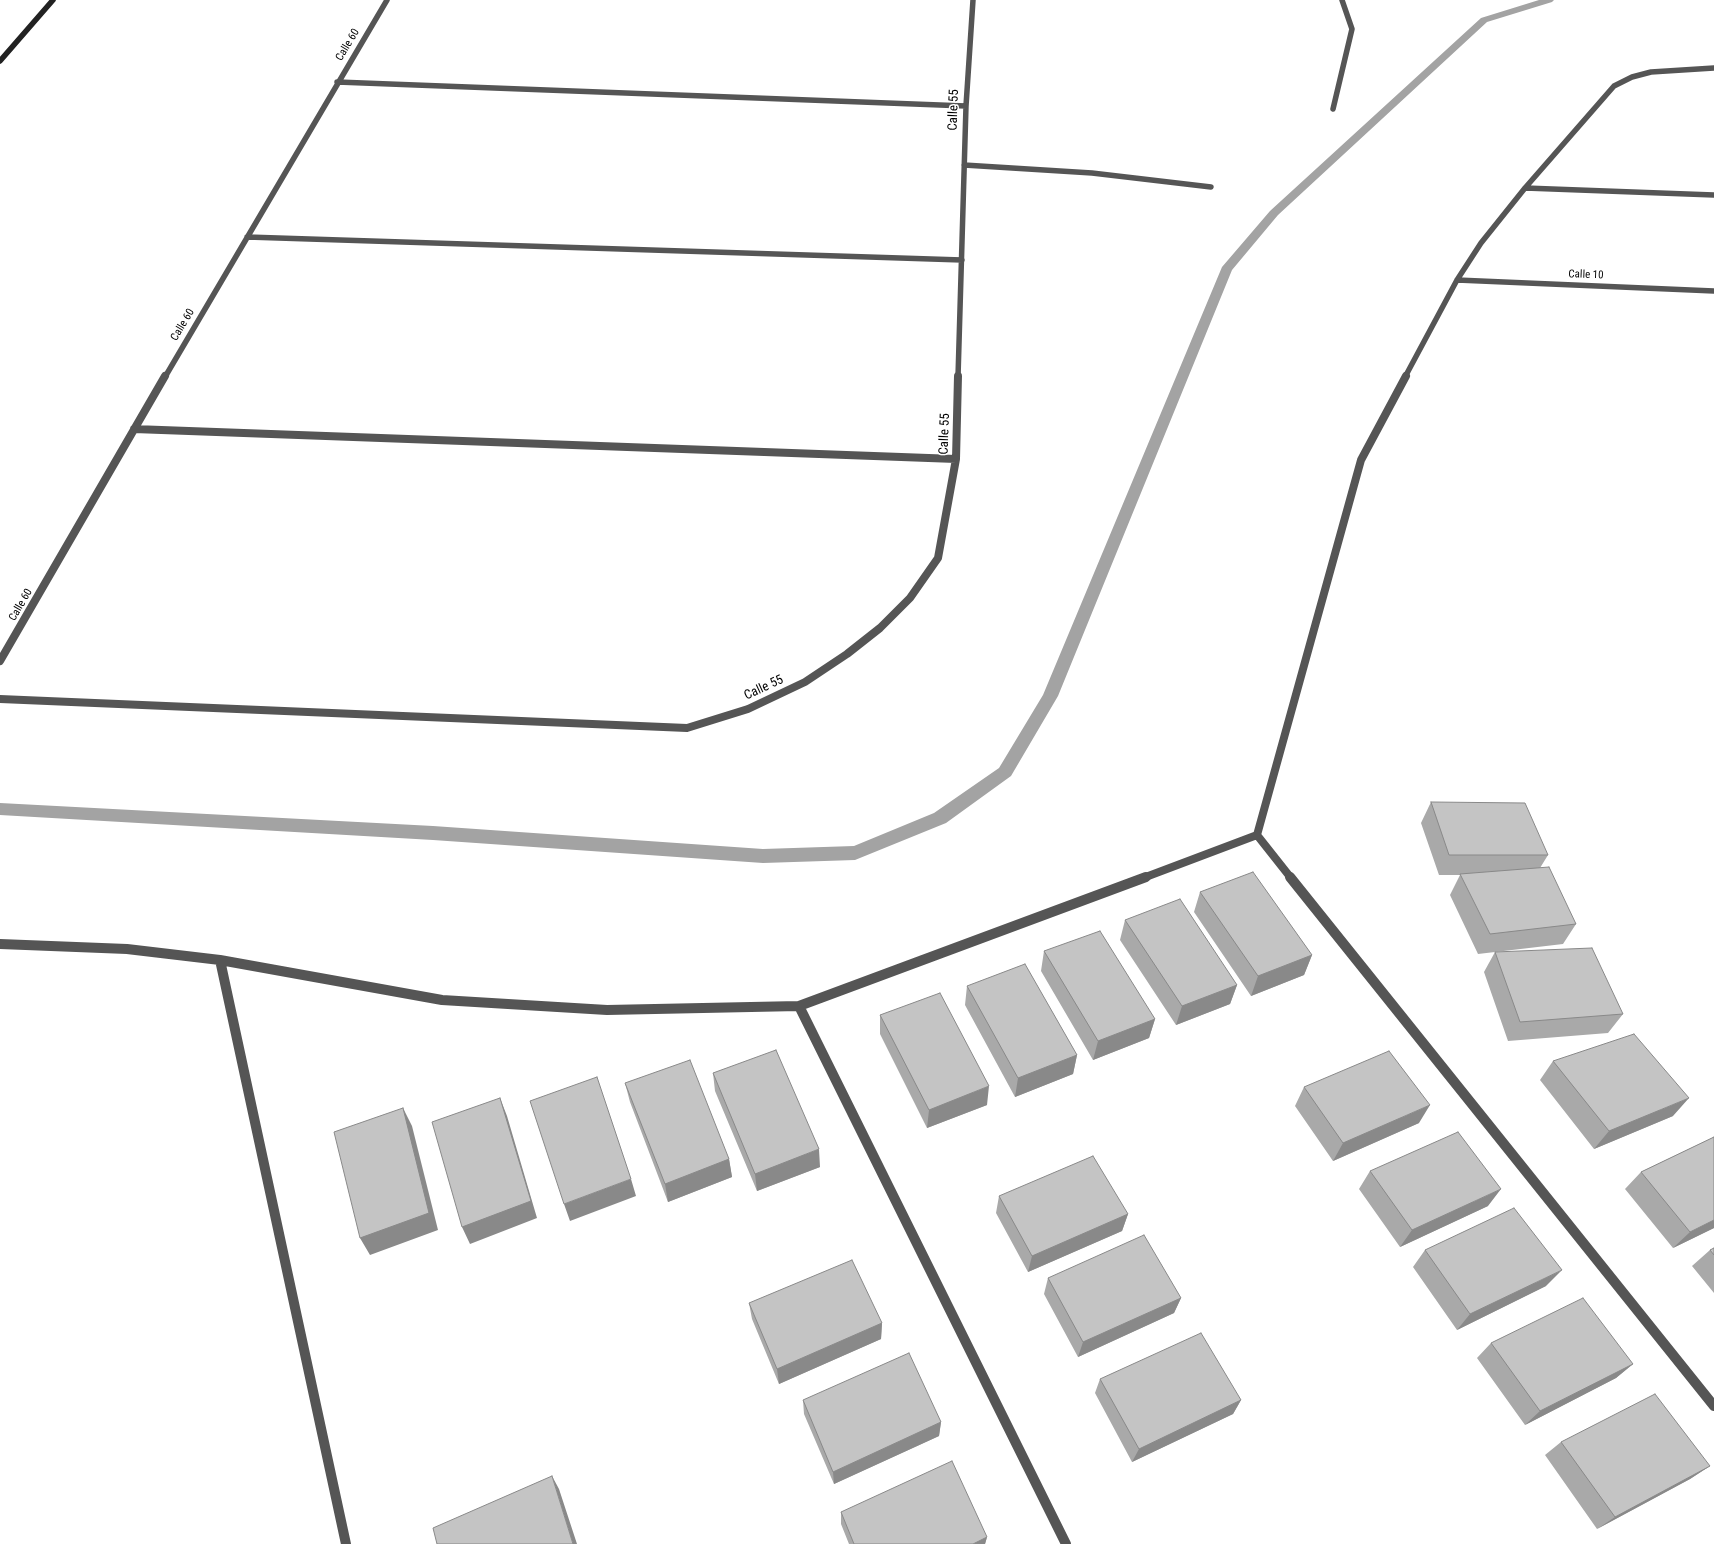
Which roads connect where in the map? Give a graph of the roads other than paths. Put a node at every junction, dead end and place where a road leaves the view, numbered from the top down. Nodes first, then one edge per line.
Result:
1 (53, 0) edge
2 (387, 0) edge
3 (973, 0) edge
4 (1342, 0) edge
5 (0, 61) edge
6 (1714, 68) edge
7 (337, 82) junction
8 (966, 106) junction
9 (1333, 109) dead end
10 (964, 165) junction
11 (1211, 187) dead end
12 (1525, 188) junction
13 (1714, 195) edge
14 (247, 237) junction
15 (962, 260) junction
16 (1457, 280) junction
17 (1714, 291) edge
18 (134, 429) junction
19 (956, 459) junction
20 (0, 661) edge
21 (0, 699) edge
22 (1257, 835) junction
23 (0, 944) edge
24 (220, 960) junction
25 (799, 1006) junction
26 (1714, 1406) edge
27 (346, 1544) edge
28 (1066, 1544) edge

1 - 5 street
2 - 7 street, Calle 60
3 - 8 street, Calle 55
4 - 9 street
6 - 12 street
7 - 8 street
7 - 14 street, Calle 60
8 - 10 street, Calle 55
10 - 11 street
10 - 15 street, Calle 55
12 - 13 street
12 - 16 street
14 - 15 street
14 - 18 street, Calle 60
15 - 19 street, Calle 55
16 - 17 street, Calle 10
16 - 22 street
18 - 19 street
18 - 20 street, Calle 60
19 - 21 street, Calle 55
22 - 25 street
22 - 26 street
23 - 24 street
24 - 25 street
24 - 27 street
25 - 28 street

